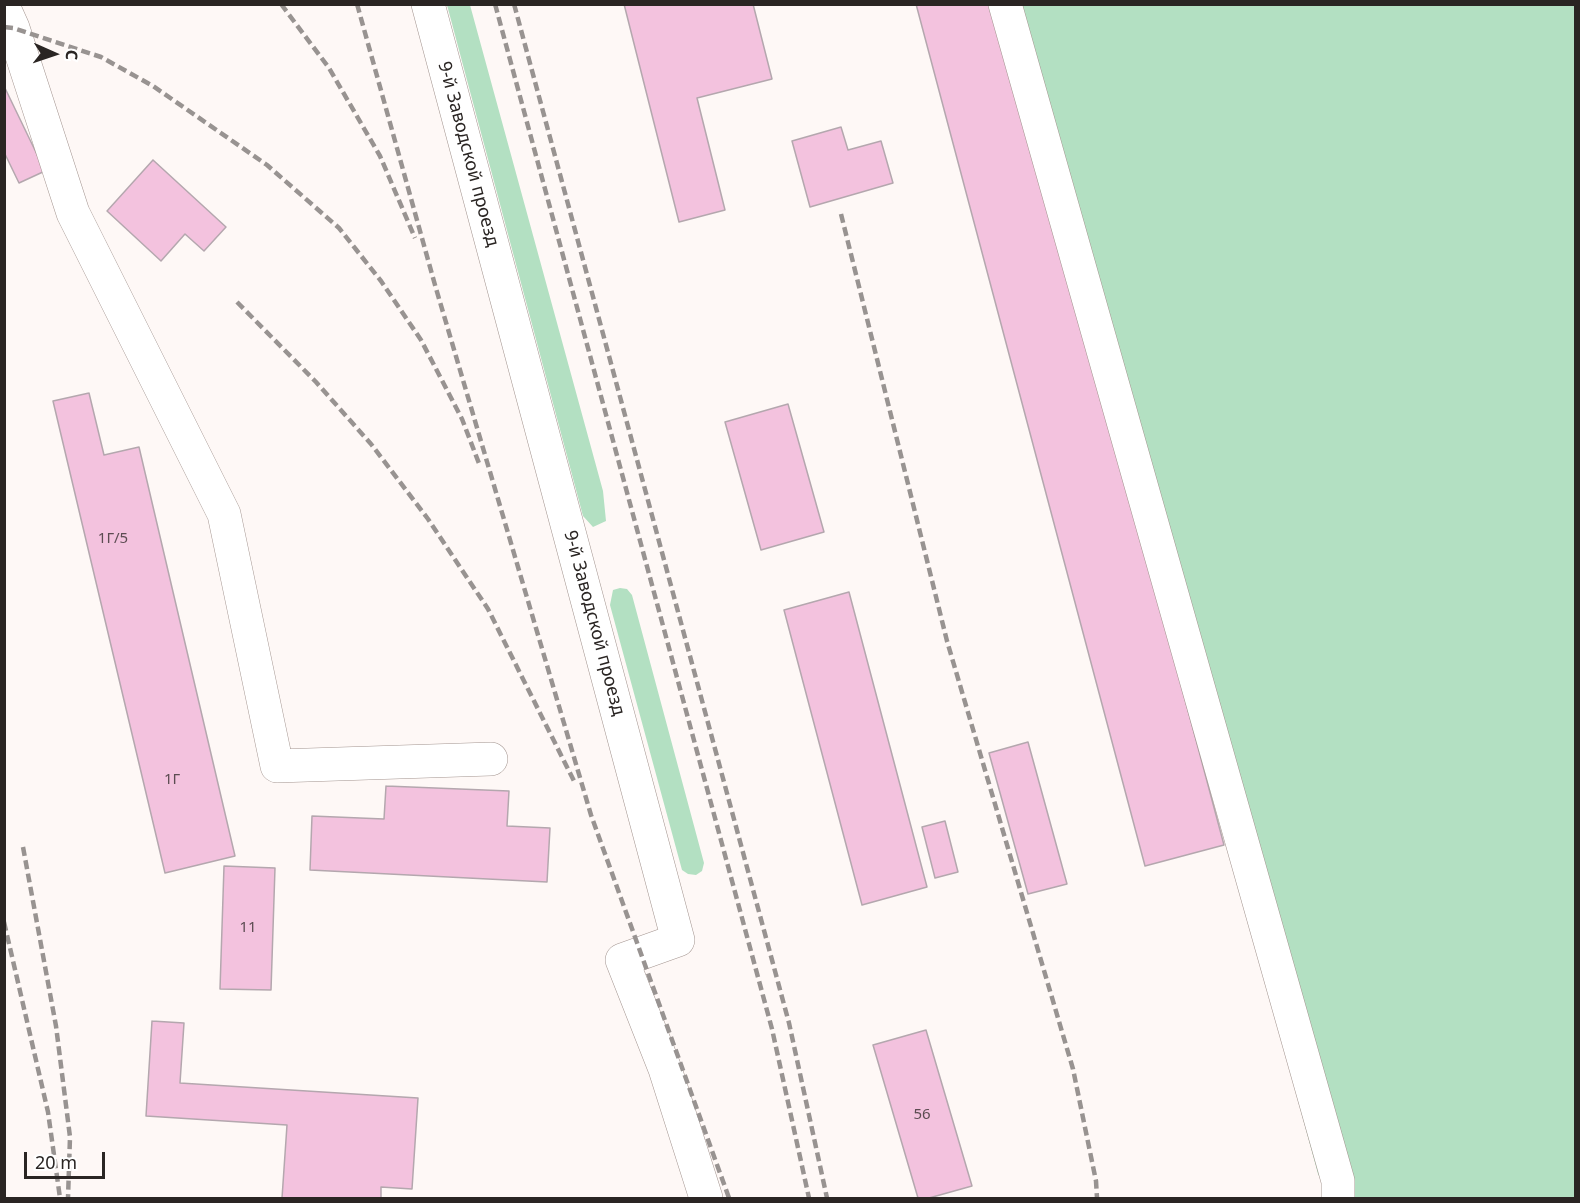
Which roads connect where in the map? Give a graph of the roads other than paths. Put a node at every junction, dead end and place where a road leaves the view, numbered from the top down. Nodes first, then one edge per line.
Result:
1 (428, 4) edge
2 (1005, 4) edge
3 (4, 8) edge
4 (491, 759) dead end
5 (706, 1198) edge
6 (1338, 1198) edge

1 - 5 lane, 9-й Заводской проезд
2 - 6 lane
3 - 4 lane

